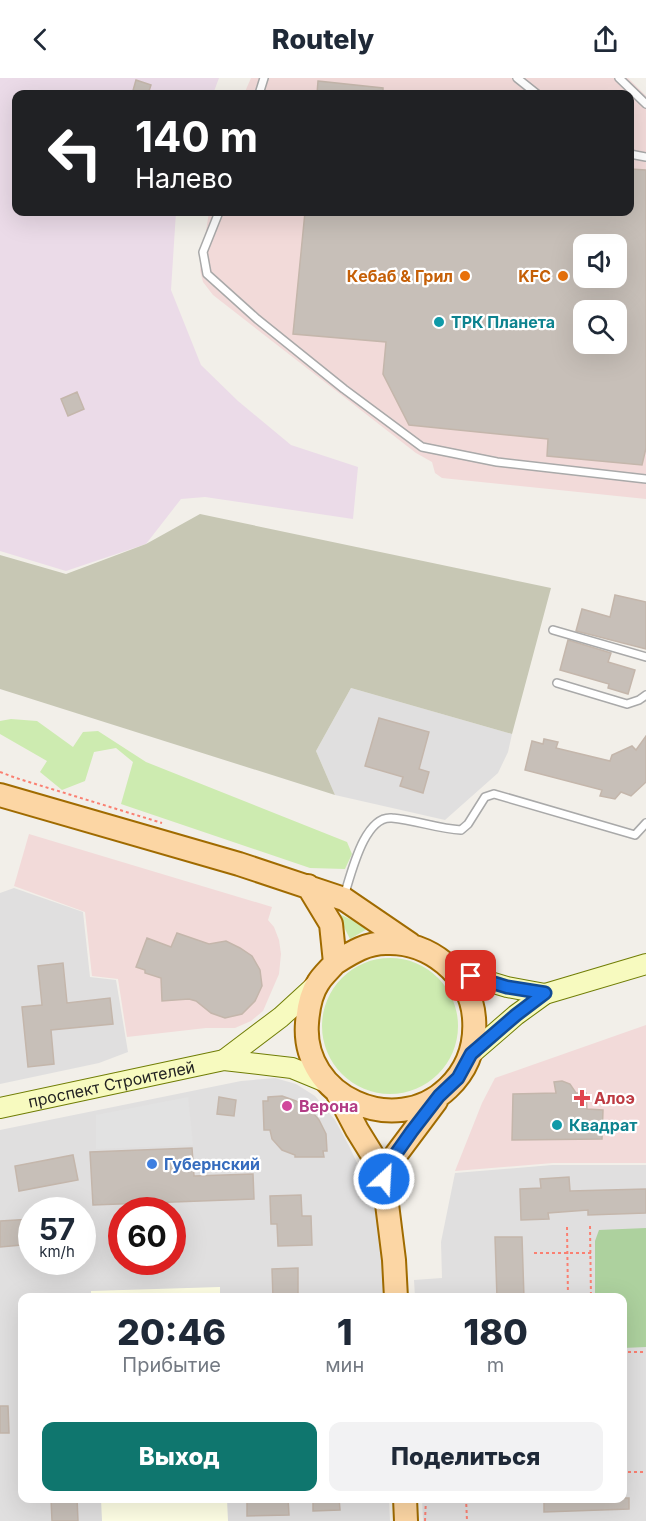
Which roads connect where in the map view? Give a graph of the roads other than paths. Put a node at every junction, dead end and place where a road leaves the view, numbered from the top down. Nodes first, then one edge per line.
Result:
1 (517, 78) edge
2 (619, 78) edge
3 (532, 90) edge
4 (631, 90) edge
5 (634, 92) edge
6 (646, 104) edge
7 (217, 216) edge
8 (646, 479) edge
9 (553, 630) dead end
10 (646, 657) edge
11 (557, 683) dead end
12 (646, 695) edge
13 (0, 795) edge
14 (646, 823) edge
15 (308, 886) junction
16 (344, 899) junction
17 (412, 945) junction
18 (335, 963) junction
19 (646, 964) edge
20 (454, 971) junction
21 (317, 984) junction
22 (545, 993) junction
23 (471, 1054) junction
24 (224, 1060) junction
25 (332, 1088) junction
26 (439, 1096) junction
27 (0, 1108) edge
28 (383, 1172) junction
29 (396, 1293) edge
30 (405, 1503) edge
31 (406, 1521) edge

1 - 3 lane
2 - 4 lane
5 - 6 lane
7 - 8 lane
9 - 10 lane
11 - 12 lane
13 - 15 main road
14 - 16 lane
15 - 16 main road
15 - 18 main road
16 - 17 main road
17 - 18 main road
17 - 20 main road
18 - 21 main road
19 - 22 main road
20 - 22 main road
20 - 23 main road
21 - 24 main road
21 - 25 main road
22 - 23 main road
23 - 26 main road
24 - 25 main road
24 - 27 main road, проспект Строителей
25 - 26 main road
25 - 28 main road
26 - 28 main road
28 - 29 main road
30 - 31 main road

